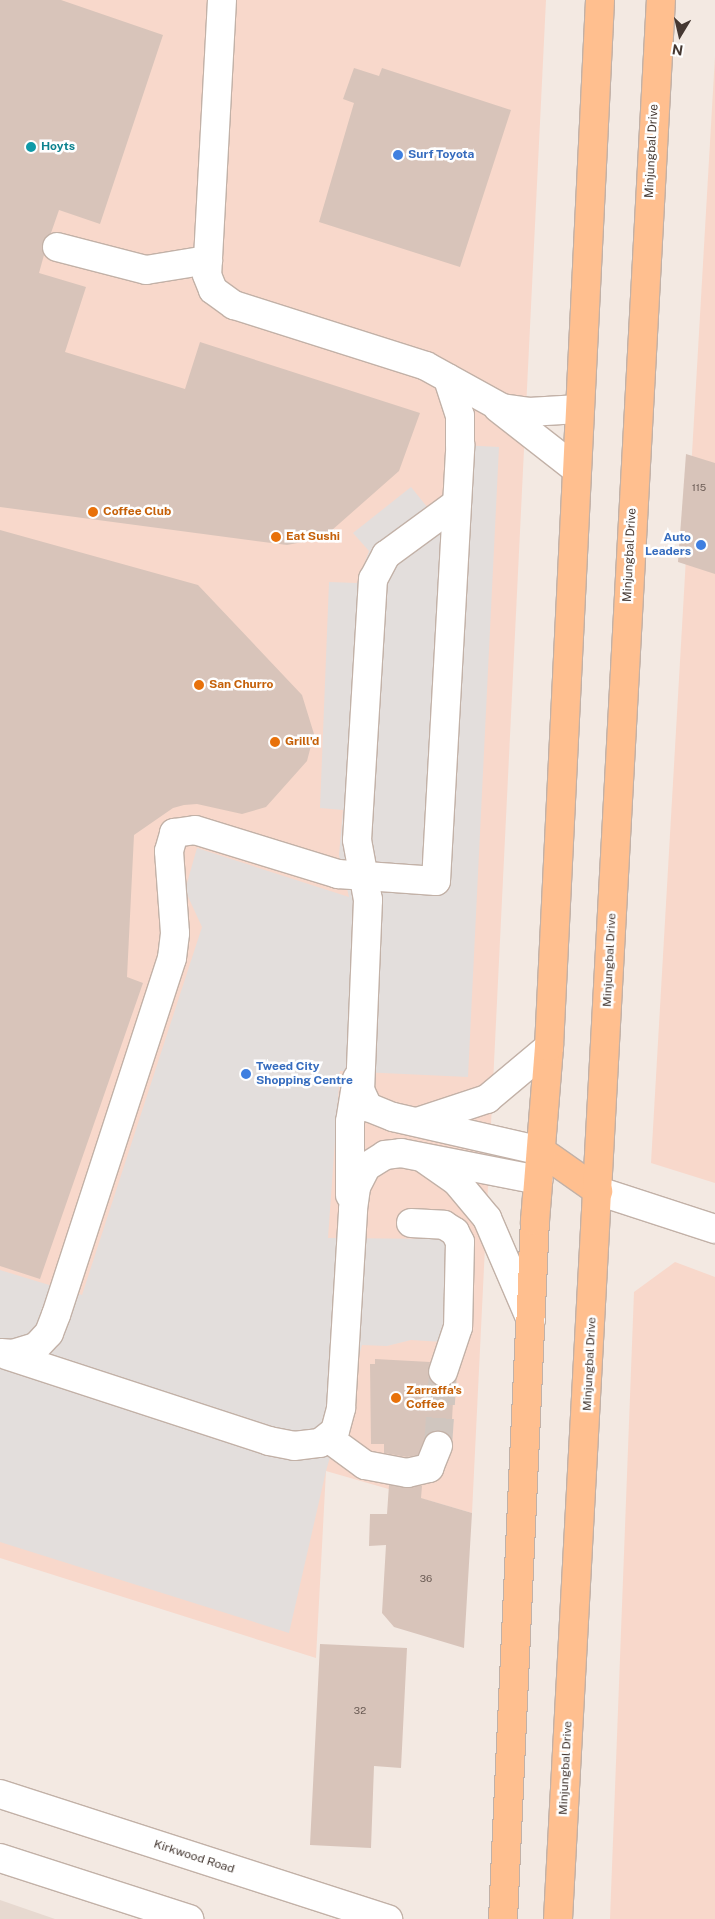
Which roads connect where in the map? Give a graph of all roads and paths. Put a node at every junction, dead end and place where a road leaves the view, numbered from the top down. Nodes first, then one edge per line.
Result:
1 (222, 0) edge
2 (236, 0) edge
3 (600, 0) edge
4 (661, 0) edge
5 (219, 42) junction
6 (57, 247) dead end
7 (208, 260) junction
8 (448, 378) junction
9 (494, 405) junction
10 (579, 409) junction
11 (460, 445) junction
12 (576, 469) junction
13 (457, 503) junction
14 (363, 877) junction
15 (549, 1047) junction
16 (359, 1073) junction
17 (414, 1122) junction
18 (541, 1151) junction
19 (419, 1155) junction
20 (538, 1180) junction
21 (598, 1191) junction
22 (353, 1209) junction
23 (410, 1223) dead end
24 (715, 1230) edge
25 (56, 1315) junction
26 (530, 1320) junction
27 (0, 1353) edge
28 (443, 1372) tunnel mouth
29 (78, 1378) junction
30 (328, 1438) junction
31 (438, 1446) tunnel mouth
32 (0, 1794) edge
33 (0, 1858) edge
34 (313, 1908) edge
35 (189, 1919) edge
36 (388, 1919) edge
37 (503, 1919) edge
38 (558, 1919) edge

1 - 5 street
2 - 5 street
3 - 10 main road
4 - 21 main road, Minjungbal Drive
5 - 7 street
6 - 7 street
7 - 8 street
8 - 9 street
8 - 11 street
9 - 10 street
9 - 11 street
9 - 12 street
10 - 12 main road
11 - 13 street
12 - 15 main road
13 - 14 street
13 - 14 street
14 - 16 street
14 - 25 street
15 - 17 street
15 - 18 main road
16 - 17 street
16 - 22 street
17 - 18 street
18 - 20 main road
18 - 21 main road
19 - 20 street
19 - 22 street
19 - 26 street
20 - 21 main road
20 - 26 main road
21 - 24 street
21 - 38 main road, Minjungbal Drive
22 - 30 street
23 - 28 street
25 - 27 street
25 - 29 street
26 - 37 main road
27 - 29 street
29 - 30 street
30 - 31 street
32 - 34 street, Kirkwood Road
33 - 35 street
34 - 36 street, Kirkwood Road

